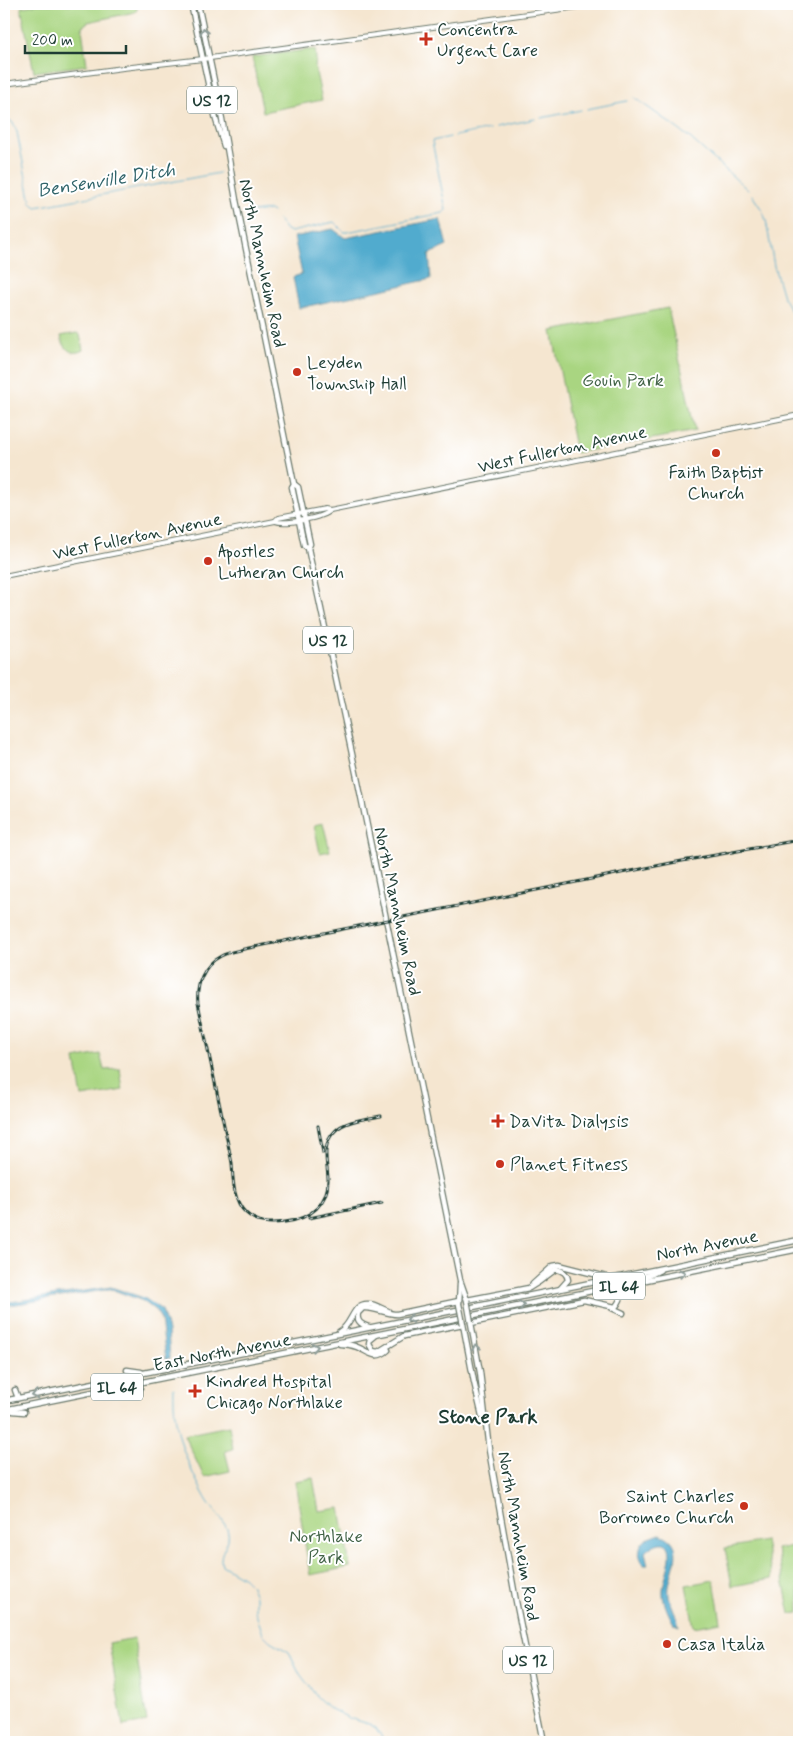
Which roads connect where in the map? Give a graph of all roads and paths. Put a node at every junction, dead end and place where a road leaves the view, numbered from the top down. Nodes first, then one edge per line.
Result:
1 (191, 4) edge
2 (198, 4) edge
3 (599, 4) edge
4 (210, 58) junction
5 (203, 59) junction
6 (4, 84) edge
7 (229, 164) junction
8 (799, 415) edge
9 (294, 484) junction
10 (298, 514) junction
11 (305, 516) junction
12 (299, 520) junction
13 (275, 521) junction
14 (308, 548) junction
15 (4, 576) edge
16 (799, 1240) edge
17 (799, 1249) edge
18 (663, 1268) junction
19 (612, 1278) junction
20 (460, 1280) junction
21 (630, 1284) junction
22 (529, 1288) junction
23 (560, 1289) junction
24 (606, 1289) junction
25 (588, 1292) junction
26 (620, 1296) junction
27 (467, 1300) junction
28 (459, 1301) junction
29 (473, 1306) dead end
30 (608, 1307) junction
31 (457, 1310) dead end
32 (404, 1313) junction
33 (623, 1313) dead end
34 (474, 1315) dead end
35 (459, 1318) dead end
36 (472, 1323) junction
37 (464, 1324) junction
38 (370, 1327) junction
39 (336, 1334) junction
40 (376, 1335) junction
41 (399, 1338) junction
42 (334, 1343) junction
43 (127, 1370) dead end
44 (147, 1372) junction
45 (122, 1386) junction
46 (140, 1388) dead end
47 (15, 1390) dead end
48 (18, 1398) junction
49 (4, 1401) edge
50 (4, 1410) edge
51 (24, 1412) dead end
52 (485, 1424) junction
53 (544, 1742) edge

1 - 5 main road, North Mannheim Road / US 12
4 -> 2 main road, North Mannheim Road / US 12
3 - 4 street
4 - 5 street
4 - 7 main road, North Mannheim Road / US 12
5 - 6 street
5 - 7 main road, North Mannheim Road / US 12
7 - 9 main road, North Mannheim Road / US 12
8 - 11 street, West Fullerton Avenue
9 - 10 main road, North Mannheim Road / US 12
9 - 11 main road, North Mannheim Road / US 12
10 - 11 street, West Fullerton Avenue
10 - 12 main road, North Mannheim Road / US 12
10 - 13 street, West Fullerton Avenue
11 - 12 street, West Fullerton Avenue
11 - 14 main road, North Mannheim Road / US 12
12 - 13 street, West Fullerton Avenue
12 - 14 main road, North Mannheim Road / US 12
13 - 15 street, West Fullerton Avenue
14 - 20 main road, North Mannheim Road / US 12
16 - 18 main road, North Avenue / IL 64
21 -> 17 main road, North Avenue / IL 64
18 - 19 main road, North Avenue / IL 64
18 - 25 main road
19 - 22 main road
19 - 23 main road, North Avenue / IL 64
20 - 27 main road, North Mannheim Road / US 12
20 - 28 main road, North Mannheim Road / US 12
21 - 24 main road, North Avenue / IL 64
21 - 26 main road
22 - 23 main road
22 - 27 main road
23 - 29 main road, North Avenue / IL 64
24 - 25 main road, North Avenue / IL 64
24 - 26 main road
34 -> 25 main road, North Avenue / IL 64
26 - 30 main road
27 - 36 main road, North Mannheim Road / US 12, bridge
28 - 32 main road
28 - 37 main road, North Mannheim Road / US 12, bridge
30 - 33 main road
30 - 36 main road
31 -> 38 main road, IL 64
32 - 38 main road
32 - 39 main road
35 - 40 main road, East North Avenue / IL 64
52 -> 36 main road, North Mannheim Road / US 12
37 - 41 main road
37 - 52 main road, North Mannheim Road / US 12
38 - 39 main road, East North Avenue / IL 64
39 - 44 main road, East North Avenue / IL 64
40 - 41 main road
40 - 42 main road, East North Avenue / IL 64
41 - 42 main road
45 -> 42 main road, East North Avenue / IL 64
43 - 44 main road
44 -> 48 main road, East North Avenue / IL 64
45 - 46 main road
45 - 50 main road, East North Avenue / IL 64
47 - 48 main road
48 - 49 main road, East North Avenue / IL 64
50 - 51 main road
52 - 53 main road, North Mannheim Road / US 12

